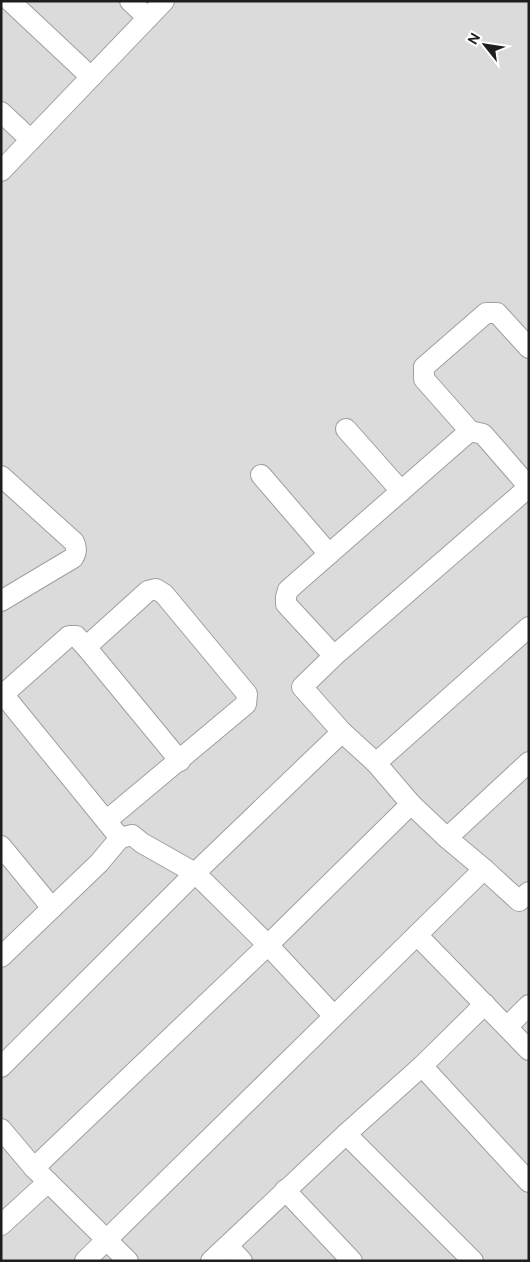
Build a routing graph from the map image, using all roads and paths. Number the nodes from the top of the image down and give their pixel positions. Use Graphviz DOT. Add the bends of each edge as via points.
graph roads {
  1 [pos="10,1"];
  2 [pos="130,1"];
  3 [pos="164,1"];
  4 [pos="148,18"];
  5 [pos="91,77"];
  6 [pos="1,112"];
  7 [pos="31,140"];
  8 [pos="1,171"];
  9 [pos="529,348"];
  10 [pos="346,429"];
  11 [pos="470,431"];
  12 [pos="261,475"];
  13 [pos="1,476"];
  14 [pos="529,487"];
  15 [pos="401,491"];
  16 [pos="329,554"];
  17 [pos="2,600"];
  18 [pos="529,628"];
  19 [pos="86,647"];
  20 [pos="334,656"];
  21 [pos="342,732"];
  22 [pos="180,761"];
  23 [pos="529,762"];
  24 [pos="376,763"];
  25 [pos="411,804"];
  26 [pos="106,821"];
  27 [pos="120,838"];
  28 [pos="447,838"];
  29 [pos="1,846"];
  30 [pos="484,869"];
  31 [pos="194,873"];
  32 [pos="525,901"];
  33 [pos="52,908"];
  34 [pos="416,935"];
  35 [pos="268,945"];
  36 [pos="1,957"];
  37 [pos="485,1004"];
  38 [pos="529,1005"];
  39 [pos="333,1016"];
  40 [pos="507,1027"];
  41 [pos="529,1050"];
  42 [pos="422,1066"];
  43 [pos="1,1067"];
  44 [pos="1,1130"];
  45 [pos="346,1134"];
  46 [pos="34,1168"];
  47 [pos="48,1182"];
  48 [pos="529,1182"];
  49 [pos="285,1190"];
  50 [pos="1,1225"];
  51 [pos="106,1240"];
  52 [pos="228,1246"];
  53 [pos="85,1261"];
  54 [pos="128,1261"];
  55 [pos="211,1261"];
  56 [pos="242,1261"];
  57 [pos="352,1261"];
  58 [pos="473,1261"];
  1 -- 5 [label="street"];
  2 -- 4 [label="street"];
  3 -- 4 [label="street"];
  4 -- 5 [label="street"];
  5 -- 7 [label="street"];
  6 -- 7 [label="street"];
  7 -- 8 [label="street"];
  9 -- 11 [label="street" via="497,313 486,313 424,367 424,379"];
  10 -- 15 [label="street"];
  11 -- 14 [label="street" via="483,434"];
  11 -- 15 [label="street"];
  12 -- 16 [label="street"];
  13 -- 17 [label="street" via="77,548 73,558"];
  14 -- 20 [label="street"];
  15 -- 16 [label="street"];
  16 -- 20 [label="street" via="288,590 286,604"];
  18 -- 24 [label="street"];
  19 -- 22 [label="street"];
  19 -- 22 [label="street" via="148,592 156,589 164,594 247,694 246,704"];
  19 -- 26 [label="street" via="76,636 69,636 7,690 7,699"];
  20 -- 21 [label="street" via="302,687"];
  21 -- 24 [label="street"];
  21 -- 31 [label="street"];
  22 -- 26 [label="street"];
  23 -- 28 [label="street"];
  24 -- 25 [label="street"];
  25 -- 28 [label="street"];
  25 -- 35 [label="street"];
  26 -- 27 [label="street"];
  27 -- 31 [label="street" via="132,835"];
  27 -- 33 [label="street"];
  28 -- 30 [label="street"];
  29 -- 33 [label="street"];
  30 -- 32 [label="street"];
  30 -- 34 [label="street"];
  31 -- 35 [label="street"];
  31 -- 43 [label="street"];
  33 -- 36 [label="street"];
  34 -- 37 [label="street"];
  34 -- 39 [label="street"];
  35 -- 39 [label="street"];
  35 -- 46 [label="street"];
  37 -- 40 [label="street"];
  37 -- 42 [label="street"];
  38 -- 40 [label="street"];
  39 -- 51 [label="street"];
  40 -- 41 [label="street"];
  42 -- 45 [label="street"];
  42 -- 48 [label="street"];
  44 -- 46 [label="street"];
  45 -- 49 [label="street"];
  45 -- 58 [label="street"];
  46 -- 47 [label="street"];
  47 -- 50 [label="street"];
  47 -- 51 [label="street"];
  49 -- 52 [label="street"];
  49 -- 57 [label="street"];
  51 -- 53 [label="street"];
  51 -- 54 [label="street"];
  52 -- 55 [label="street"];
  52 -- 56 [label="street"];
}
